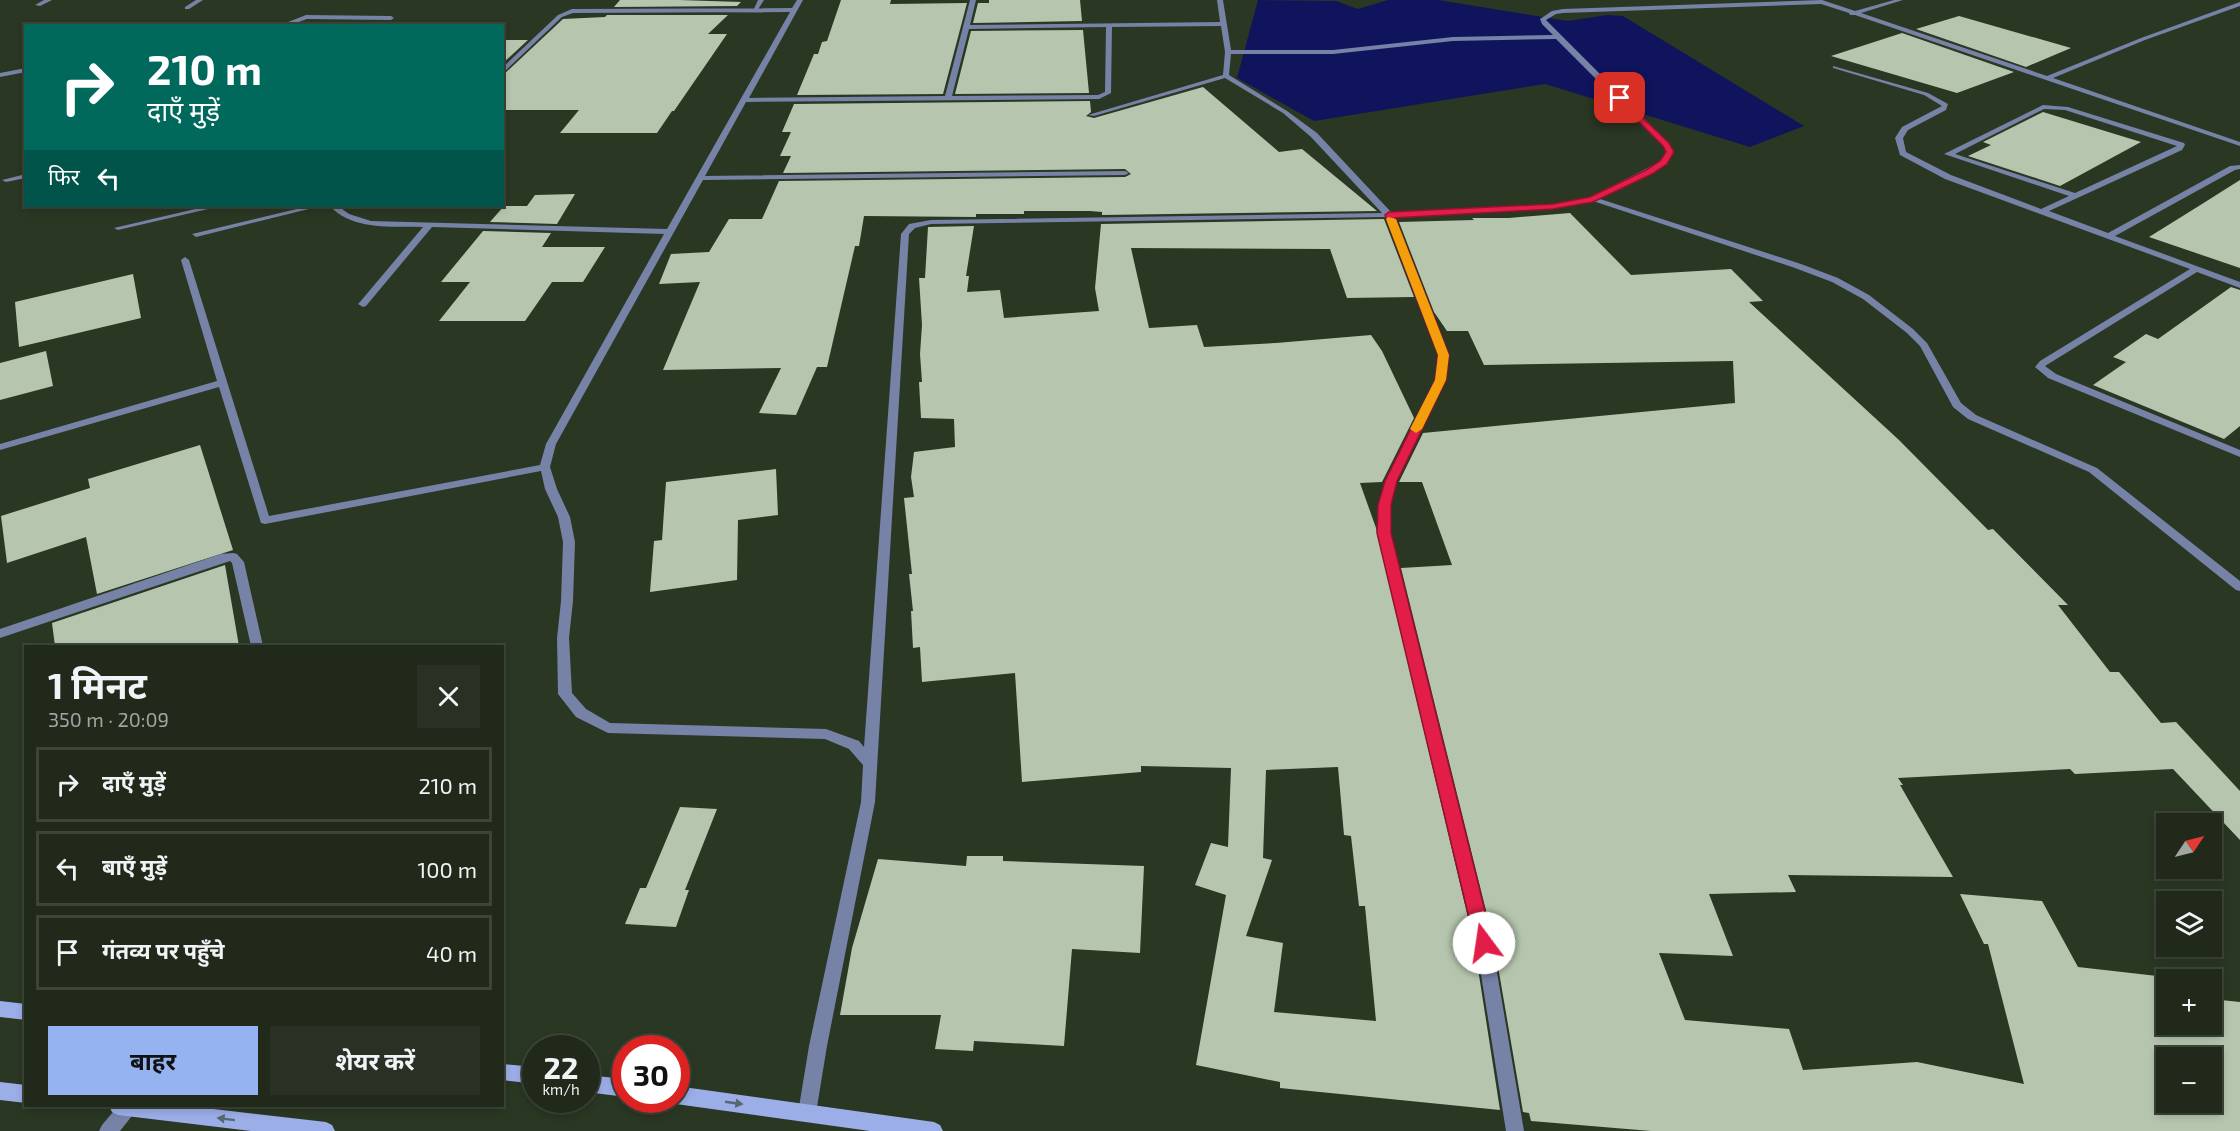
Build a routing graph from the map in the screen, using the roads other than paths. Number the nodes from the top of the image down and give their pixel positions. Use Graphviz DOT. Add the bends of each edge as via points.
graph roads {
  1 [pos="49,0"];
  2 [pos="200,0"];
  3 [pos="761,0"];
  4 [pos="973,0"];
  5 [pos="1220,0"];
  6 [pos="1900,0"];
  7 [pos="1819,1"];
  8 [pos="2240,3"];
  9 [pos="38,5"];
  10 [pos="797,5"];
  11 [pos="187,8"];
  12 [pos="755,10"];
  13 [pos="1852,14"];
  14 [pos="391,18"];
  15 [pos="285,24"];
  16 [pos="1224,24"];
  17 [pos="1109,26"];
  18 [pos="966,27"];
  19 [pos="1558,37"];
  20 [pos="1228,52"];
  21 [pos="1835,67"];
  22 [pos="24,70"];
  23 [pos="504,70"];
  24 [pos="0,75"];
  25 [pos="1226,76"];
  26 [pos="2046,79"];
  27 [pos="1105,95"];
  28 [pos="948,98"];
  29 [pos="744,100"];
  30 [pos="1132,103"];
  31 [pos="1092,115"];
  32 [pos="2240,144"];
  33 [pos="2240,167"];
  34 [pos="1125,172"];
  35 [pos="24,176"];
  36 [pos="701,178"];
  37 [pos="6,180"];
  38 [pos="2076,196"];
  39 [pos="1593,199"];
  40 [pos="212,207"];
  41 [pos="313,207"];
  42 [pos="335,207"];
  43 [pos="2043,211"];
  44 [pos="1389,215"];
  45 [pos="430,224"];
  46 [pos="118,228"];
  47 [pos="671,232"];
  48 [pos="196,234"];
  49 [pos="2111,235"];
  50 [pos="186,260"];
  51 [pos="2198,268"];
  52 [pos="2240,285"];
  53 [pos="363,304"];
  54 [pos="223,382"];
  55 [pos="0,447"];
  56 [pos="2240,454"];
  57 [pos="545,467"];
  58 [pos="2240,587"];
  59 [pos="0,634"];
  60 [pos="257,645"];
  61 [pos="870,764"];
  62 [pos="0,1009"];
  63 [pos="24,1012"];
  64 [pos="504,1072"];
  65 [pos="522,1074"];
  66 [pos="0,1090"];
  67 [pos="24,1094"];
  68 [pos="690,1097"];
  69 [pos="124,1107"];
  70 [pos="133,1107"];
  71 [pos="807,1113"];
  72 [pos="108,1131"];
  73 [pos="326,1131"];
  74 [pos="934,1131"];
  75 [pos="1515,1131"];
  1 -- 9 [label="street"];
  2 -- 11 [label="street"];
  3 -- 12 [label="street"];
  4 -- 18 [label="street"];
  5 -- 16 [label="street"];
  6 -- 13 [label="street"];
  7 -- 13 [label="street"];
  7 -- 19 [label="street" via="1554,12 1543,19"];
  8 -- 26 [label="street"];
  10 -- 12 [label="street"];
  10 -- 29 [label="street"];
  12 -- 23 [label="street" via="566,13"];
  13 -- 26 [label="street"];
  14 -- 15 [label="street" via="312,17"];
  16 -- 17 [label="street"];
  16 -- 20 [label="street"];
  17 -- 18 [label="street"];
  17 -- 27 [label="street"];
  18 -- 28 [label="street"];
  19 -- 20 [label="street" via="1453,39 1333,52"];
  19 -- 39 [label="street" via="1670,152 1664,162 1649,172"];
  20 -- 25 [label="street"];
  21 -- 43 [label="street" via="1940,100 1946,105 1944,110 1905,129 1899,138 1903,153 1948,177"];
  22 -- 24 [label="street"];
  25 -- 30 [label="street"];
  25 -- 44 [label="street" via="1314,135"];
  26 -- 32 [label="street"];
  27 -- 28 [label="street"];
  27 -- 30 [label="street"];
  28 -- 29 [label="street"];
  29 -- 36 [label="street"];
  30 -- 31 [label="street"];
  33 -- 49 [label="street"];
  34 -- 36 [label="street"];
  35 -- 37 [label="street"];
  36 -- 47 [label="street"];
  38 -- 38 [label="street" via="1951,155 1948,153 2052,106 2181,145"];
  38 -- 43 [label="street"];
  39 -- 44 [label="street" via="1553,206"];
  39 -- 58 [label="street" via="1798,266 1866,297 1924,345 1957,405 1972,417 2093,470"];
  40 -- 46 [label="street"];
  41 -- 48 [label="street"];
  42 -- 45 [label="street" via="346,216 371,223"];
  43 -- 49 [label="street"];
  44 -- 61 [label="street" via="931,222 912,226 905,234"];
  44 -- 75 [label="street" via="1444,355 1441,380 1391,481 1384,505 1384,533 1484,943"];
  45 -- 47 [label="street"];
  45 -- 53 [label="street"];
  47 -- 57 [label="street" via="551,444"];
  49 -- 51 [label="street"];
  50 -- 54 [label="street"];
  51 -- 52 [label="street"];
  51 -- 56 [label="street" via="2040,367 2052,376"];
  54 -- 55 [label="street"];
  54 -- 57 [label="street" via="265,520"];
  57 -- 61 [label="street" via="569,542 563,638 565,694 581,713 608,728 826,734 854,746"];
  59 -- 60 [label="street" via="233,557 238,562"];
  61 -- 71 [label="street" via="868,802"];
  62 -- 63 [label="main road"];
  64 -- 65 [label="main road"];
  66 -- 67 [label="main road"];
  68 -- 71 [label="main road, one-way"];
  69 -- 72 [label="street"];
  73 -- 70 [label="main road, one-way"];
  71 -- 74 [label="main road"];
}
